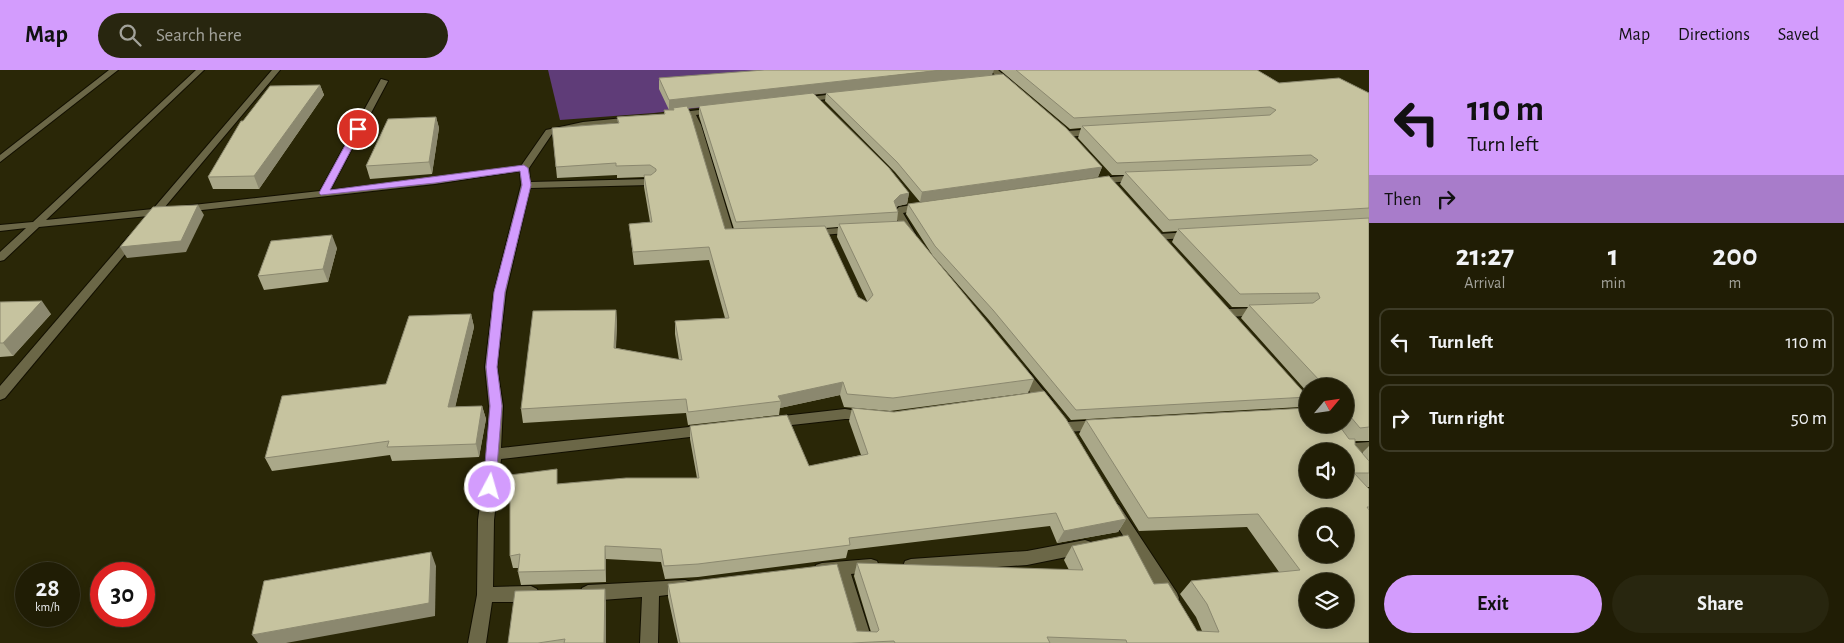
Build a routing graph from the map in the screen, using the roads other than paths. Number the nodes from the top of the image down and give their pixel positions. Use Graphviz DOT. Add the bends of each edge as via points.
graph roads {
  1 [pos="114,70"];
  2 [pos="200,70"];
  3 [pos="276,70"];
  4 [pos="994,70"];
  5 [pos="1002,78"];
  6 [pos="986,80"];
  7 [pos="384,81"];
  8 [pos="1016,91"];
  9 [pos="852,94"];
  10 [pos="785,101"];
  11 [pos="728,108"];
  12 [pos="690,113"];
  13 [pos="661,116"];
  14 [pos="642,118"];
  15 [pos="1106,131"];
  16 [pos="1078,147"];
  17 [pos="0,159"];
  18 [pos="1096,166"];
  19 [pos="524,168"];
  20 [pos="1147,178"];
  21 [pos="1108,180"];
  22 [pos="650,182"];
  23 [pos="1090,182"];
  24 [pos="526,185"];
  25 [pos="324,193"];
  26 [pos="1121,194"];
  27 [pos="939,204"];
  28 [pos="155,212"];
  29 [pos="35,224"];
  30 [pos="0,228"];
  31 [pos="866,230"];
  32 [pos="798,234"];
  33 [pos="1206,234"];
  34 [pos="749,236"];
  35 [pos="916,242"];
  36 [pos="1170,250"];
  37 [pos="0,258"];
  38 [pos="1275,311"];
  39 [pos="1240,327"];
  40 [pos="1013,361"];
  41 [pos="0,395"];
  42 [pos="1041,397"];
  43 [pos="1022,400"];
  44 [pos="881,419"];
  45 [pos="1060,420"];
  46 [pos="758,424"];
  47 [pos="1114,424"];
  48 [pos="718,428"];
  49 [pos="1335,436"];
  50 [pos="1075,443"];
  51 [pos="1341,443"];
  52 [pos="1369,447"];
  53 [pos="1354,448"];
  54 [pos="494,454"];
  55 [pos="1354,457"];
  56 [pos="1358,462"];
  57 [pos="1108,499"];
  58 [pos="1132,538"];
  59 [pos="841,567"];
  60 [pos="803,573"];
  61 [pos="698,586"];
  62 [pos="650,589"];
  63 [pos="574,593"];
  64 [pos="545,594"];
  65 [pos="485,595"];
  66 [pos="1178,608"];
  67 [pos="477,643"];
  68 [pos="649,643"];
  69 [pos="864,643"];
  1 -- 17 [label="street"];
  2 -- 29 [label="street"];
  3 -- 28 [label="street"];
  4 -- 5 [label="street"];
  5 -- 6 [label="street"];
  5 -- 8 [label="street"];
  7 -- 25 [label="street"];
  9 -- 10 [label="street" via="817,102"];
  11 -- 12 [label="street"];
  12 -- 13 [label="street"];
  12 -- 34 [label="street" via="697,124 730,238"];
  14 -- 19 [label="street" via="583,124 549,132"];
  15 -- 16 [label="street" via="1063,131"];
  18 -- 21 [label="street"];
  19 -- 24 [label="street"];
  19 -- 25 [label="street"];
  20 -- 21 [label="street"];
  21 -- 23 [label="street"];
  21 -- 26 [label="street"];
  22 -- 24 [label="street"];
  24 -- 54 [label="street" via="500,292 491,367 496,406"];
  25 -- 28 [label="street"];
  27 -- 35 [label="street" via="914,204 898,213 900,228"];
  28 -- 29 [label="street"];
  28 -- 41 [label="street"];
  29 -- 30 [label="street"];
  29 -- 37 [label="street"];
  31 -- 32 [label="street" via="829,236"];
  33 -- 36 [label="street" via="1155,233"];
  38 -- 39 [label="street" via="1226,309"];
  40 -- 42 [label="street"];
  42 -- 43 [label="street"];
  42 -- 45 [label="street"];
  44 -- 46 [label="street" via="846,414"];
  45 -- 47 [label="street"];
  45 -- 50 [label="street"];
  48 -- 54 [label="street"];
  49 -- 51 [label="street"];
  52 -- 53 [label="street"];
  54 -- 65 [label="street" via="486,520"];
  55 -- 56 [label="street"];
  57 -- 58 [label="street"];
  58 -- 59 [label="street" via="1027,558"];
  58 -- 66 [label="street"];
  59 -- 60 [label="street"];
  59 -- 69 [label="street"];
  61 -- 62 [label="street"];
  62 -- 63 [label="street"];
  62 -- 68 [label="street"];
  64 -- 65 [label="street"];
  65 -- 67 [label="street"];
}
